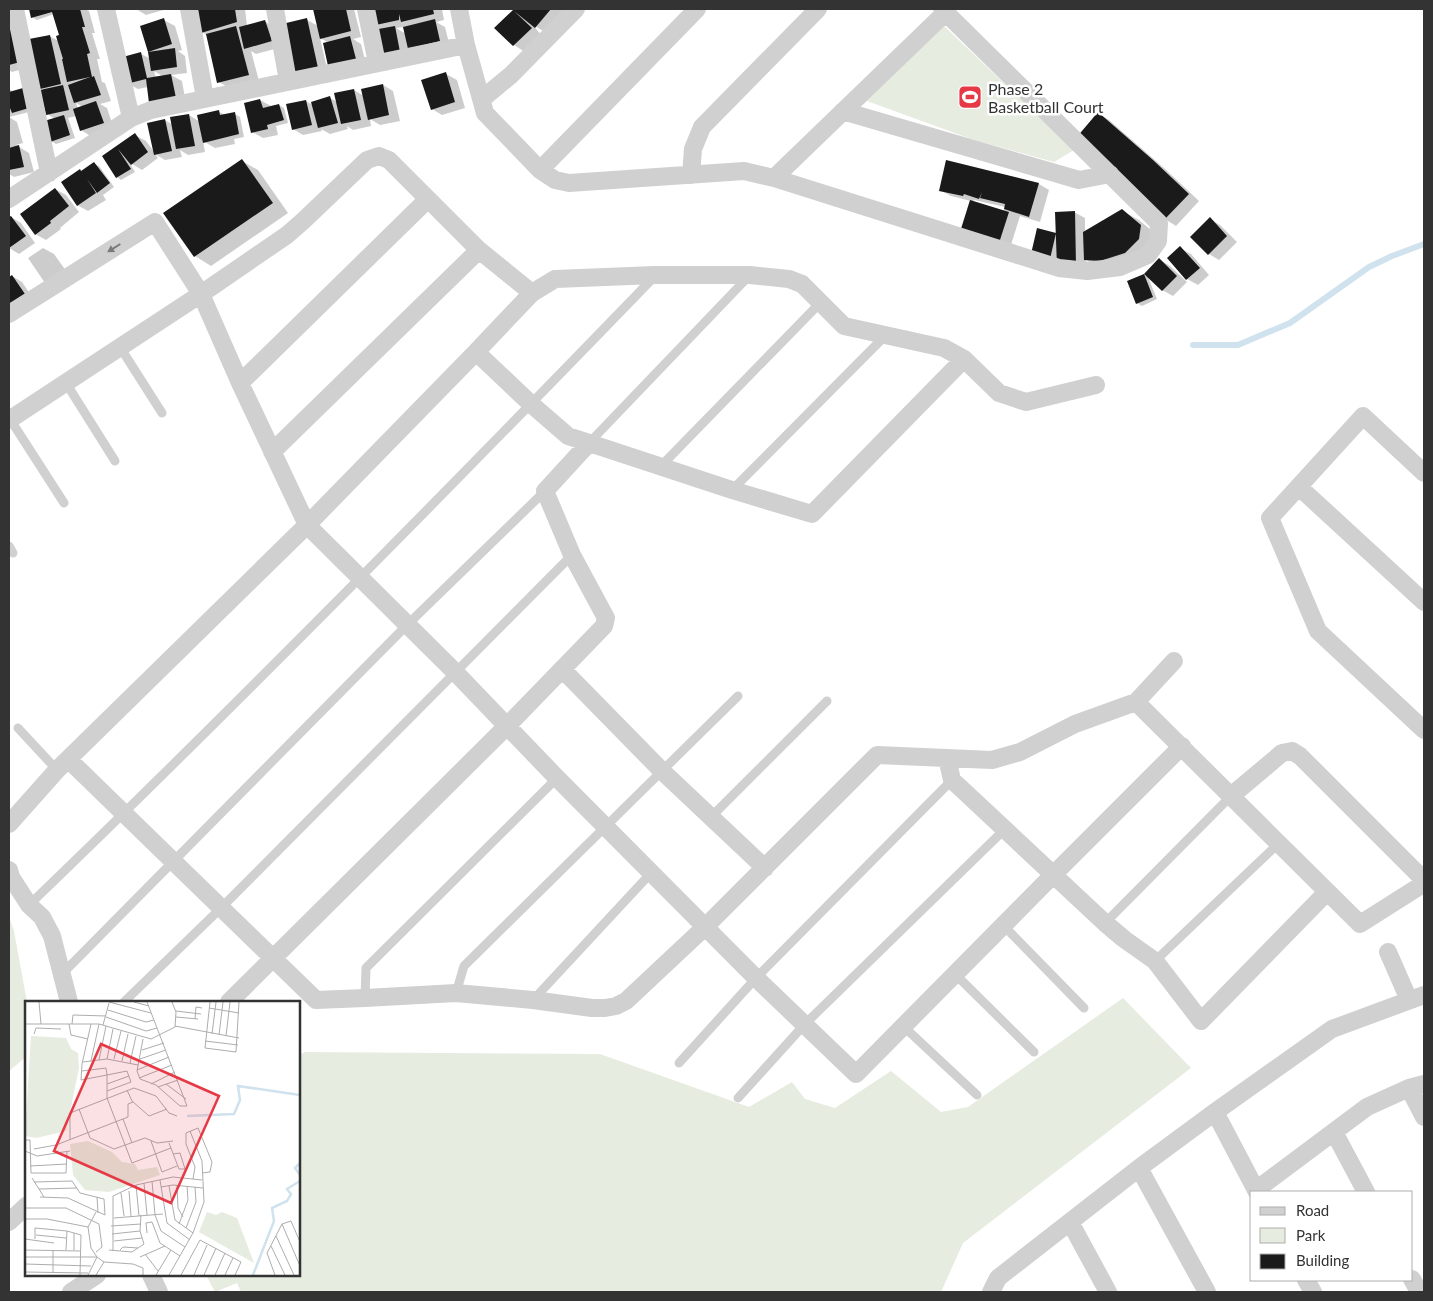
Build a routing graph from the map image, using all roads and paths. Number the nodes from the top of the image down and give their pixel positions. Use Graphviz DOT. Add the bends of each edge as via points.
graph roads {
  1 [pos="15,9"];
  2 [pos="106,9"];
  3 [pos="189,9"];
  4 [pos="275,9"];
  5 [pos="366,9"];
  6 [pos="459,9"];
  7 [pos="576,9"];
  8 [pos="697,9"];
  9 [pos="818,9"];
  10 [pos="944,11"];
  11 [pos="466,45"];
  12 [pos="377,63"];
  13 [pos="288,81"];
  14 [pos="205,98"];
  15 [pos="482,99"];
  16 [pos="843,111"];
  17 [pos="130,118"];
  18 [pos="540,170"];
  19 [pos="49,173"];
  20 [pos="1110,174"];
  21 [pos="691,175"];
  22 [pos="774,178"];
  23 [pos="9,199"];
  24 [pos="428,199"];
  25 [pos="479,250"];
  26 [pos="655,275"];
  27 [pos="750,275"];
  28 [pos="532,293"];
  29 [pos="201,294"];
  30 [pos="820,303"];
  31 [pos="9,314"];
  32 [pos="885,336"];
  33 [pos="120,347"];
  34 [pos="476,352"];
  35 [pos="964,359"];
  36 [pos="66,382"];
  37 [pos="240,383"];
  38 [pos="1096,385"];
  39 [pos="531,404"];
  40 [pos="162,413"];
  41 [pos="10,420"];
  42 [pos="589,443"];
  43 [pos="272,452"];
  44 [pos="115,461"];
  45 [pos="661,466"];
  46 [pos="1424,473"];
  47 [pos="1299,486"];
  48 [pos="732,490"];
  49 [pos="546,491"];
  50 [pos="64,503"];
  51 [pos="307,525"];
  52 [pos="572,555"];
  53 [pos="360,578"];
  54 [pos="1424,602"];
  55 [pos="406,625"];
  56 [pos="1174,661"];
  57 [pos="562,669"];
  58 [pos="455,672"];
  59 [pos="738,696"];
  60 [pos="827,701"];
  61 [pos="1136,702"];
  62 [pos="506,726"];
  63 [pos="18,728"];
  64 [pos="1424,730"];
  65 [pos="1182,746"];
  66 [pos="947,758"];
  67 [pos="63,765"];
  68 [pos="662,771"];
  69 [pos="557,778"];
  70 [pos="952,780"];
  71 [pos="1231,796"];
  72 [pos="124,814"];
  73 [pos="710,818"];
  74 [pos="9,824"];
  75 [pos="605,827"];
  76 [pos="1004,830"];
  77 [pos="1279,843"];
  78 [pos="174,862"];
  79 [pos="765,868"];
  80 [pos="9,870"];
  81 [pos="651,873"];
  82 [pos="1053,875"];
  83 [pos="1327,892"];
  84 [pos="29,905"];
  85 [pos="221,908"];
  86 [pos="1105,923"];
  87 [pos="1003,925"];
  88 [pos="705,927"];
  89 [pos="1388,952"];
  90 [pos="273,958"];
  91 [pos="1155,961"];
  92 [pos="954,974"];
  93 [pos="61,976"];
  94 [pos="756,978"];
  95 [pos="456,993"];
  96 [pos="1417,997"];
  97 [pos="365,998"];
  98 [pos="532,1000"];
  99 [pos="68,1001"];
  100 [pos="125,1001"];
  101 [pos="230,1001"];
  102 [pos="1084,1008"];
  103 [pos="804,1025"];
  104 [pos="903,1026"];
  105 [pos="1034,1052"];
  106 [pos="679,1063"];
  107 [pos="1417,1086"];
  108 [pos="977,1096"];
  109 [pos="738,1098"];
  110 [pos="1214,1112"];
  111 [pos="1424,1117"];
  112 [pos="1334,1132"];
  113 [pos="1139,1168"];
  114 [pos="1257,1191"];
  115 [pos="1365,1191"];
  116 [pos="25,1207"];
  117 [pos="9,1222"];
  118 [pos="1070,1222"];
  119 [pos="95,1276"];
  120 [pos="151,1276"];
  121 [pos="1307,1281"];
  122 [pos="1413,1281"];
  123 [pos="998,1288"];
  124 [pos="70,1292"];
  125 [pos="159,1292"];
  126 [pos="1108,1292"];
  127 [pos="1207,1292"];
  128 [pos="1313,1292"];
  129 [pos="1419,1292"];
  1 -- 19 [label="street"];
  2 -- 17 [label="street"];
  3 -- 14 [label="street"];
  4 -- 13 [label="street"];
  5 -- 12 [label="street"];
  6 -- 11 [label="street"];
  7 -- 15 [label="street" via="511,75"];
  8 -- 18 [label="street"];
  9 -- 21 [label="street" via="702,128 693,148"];
  10 -- 16 [label="street"];
  10 -- 20 [label="street"];
  11 -- 12 [label="street"];
  11 -- 15 [label="street"];
  12 -- 13 [label="street"];
  13 -- 14 [label="street"];
  14 -- 17 [label="street"];
  15 -- 18 [label="street" via="486,113"];
  16 -- 20 [label="street" via="1079,180"];
  16 -- 22 [label="street"];
  17 -- 19 [label="street"];
  18 -- 21 [label="street" via="555,180 569,183"];
  19 -- 23 [label="street"];
  20 -- 22 [label="street" via="1159,223 1158,241 1148,255 1120,267 1087,271 1059,268"];
  21 -- 22 [label="street" via="744,171"];
  24 -- 25 [label="street"];
  24 -- 29 [label="street" via="388,160 379,156 367,160 287,235"];
  24 -- 37 [label="street"];
  25 -- 28 [label="street"];
  25 -- 43 [label="street"];
  26 -- 27 [label="street"];
  26 -- 28 [label="street" via="555,279"];
  26 -- 39 [label="lane"];
  27 -- 30 [label="street" via="789,279 802,284"];
  27 -- 42 [label="lane"];
  28 -- 34 [label="street"];
  29 -- 31 [label="street, one-way" via="155,222"];
  29 -- 33 [label="street"];
  29 -- 37 [label="street"];
  30 -- 32 [label="street" via="844,326"];
  30 -- 45 [label="lane"];
  32 -- 35 [label="street" via="944,348"];
  32 -- 48 [label="lane"];
  33 -- 36 [label="street"];
  33 -- 40 [label="lane"];
  34 -- 39 [label="street"];
  34 -- 51 [label="street"];
  35 -- 38 [label="street" via="999,393 1026,402"];
  35 -- 48 [label="street" via="812,514"];
  36 -- 41 [label="street"];
  36 -- 44 [label="lane"];
  37 -- 43 [label="street"];
  39 -- 42 [label="street" via="568,436"];
  39 -- 53 [label="lane"];
  41 -- 50 [label="lane"];
  42 -- 45 [label="street"];
  42 -- 49 [label="street"];
  43 -- 51 [label="street"];
  45 -- 48 [label="street"];
  46 -- 47 [label="street" via="1363,416"];
  47 -- 54 [label="street"];
  47 -- 64 [label="street" via="1270,518 1318,631"];
  49 -- 52 [label="street"];
  49 -- 55 [label="lane"];
  51 -- 53 [label="street"];
  51 -- 67 [label="street"];
  52 -- 57 [label="street" via="606,618 604,626"];
  52 -- 58 [label="lane"];
  53 -- 55 [label="street"];
  53 -- 72 [label="lane"];
  55 -- 58 [label="street"];
  55 -- 78 [label="lane"];
  56 -- 61 [label="street"];
  57 -- 62 [label="street"];
  57 -- 68 [label="street"];
  58 -- 62 [label="street"];
  58 -- 85 [label="lane"];
  59 -- 68 [label="lane"];
  60 -- 73 [label="lane"];
  61 -- 65 [label="street"];
  61 -- 66 [label="street" via="1075,724 1020,752 992,760"];
  62 -- 69 [label="street"];
  62 -- 90 [label="street"];
  63 -- 67 [label="lane"];
  65 -- 71 [label="street"];
  65 -- 82 [label="street"];
  66 -- 70 [label="street"];
  66 -- 79 [label="street" via="877,755"];
  67 -- 72 [label="street"];
  67 -- 74 [label="street"];
  68 -- 73 [label="street"];
  68 -- 75 [label="lane"];
  69 -- 75 [label="street"];
  69 -- 97 [label="lane" via="366,968"];
  70 -- 76 [label="street"];
  70 -- 94 [label="lane"];
  71 -- 77 [label="street"];
  71 -- 83 [label="street" via="1282,753 1292,750 1421,877 1422,882 1360,924"];
  71 -- 86 [label="lane"];
  72 -- 78 [label="street"];
  72 -- 84 [label="lane"];
  73 -- 79 [label="street"];
  75 -- 81 [label="street"];
  75 -- 95 [label="lane" via="464,966"];
  76 -- 82 [label="street"];
  76 -- 103 [label="lane"];
  77 -- 83 [label="street"];
  77 -- 91 [label="lane"];
  78 -- 85 [label="street"];
  78 -- 93 [label="lane"];
  79 -- 88 [label="street"];
  80 -- 84 [label="street"];
  81 -- 88 [label="street"];
  81 -- 98 [label="lane"];
  82 -- 86 [label="street"];
  82 -- 87 [label="street"];
  83 -- 91 [label="street" via="1202,1021"];
  84 -- 93 [label="street" via="42,918 52,936"];
  85 -- 90 [label="street"];
  85 -- 100 [label="lane"];
  86 -- 91 [label="street"];
  87 -- 92 [label="street"];
  87 -- 102 [label="lane"];
  88 -- 94 [label="street"];
  88 -- 98 [label="street" via="626,1001 616,1006 592,1008"];
  89 -- 96 [label="street"];
  90 -- 97 [label="street" via="316,1000"];
  90 -- 101 [label="street"];
  92 -- 104 [label="street"];
  92 -- 105 [label="lane"];
  93 -- 99 [label="street"];
  94 -- 103 [label="street"];
  94 -- 106 [label="lane"];
  95 -- 97 [label="street"];
  95 -- 98 [label="street"];
  96 -- 110 [label="street" via="1332,1028"];
  103 -- 104 [label="street" via="856,1074"];
  103 -- 109 [label="lane"];
  104 -- 108 [label="lane"];
  107 -- 111 [label="street"];
  107 -- 112 [label="street" via="1367,1107"];
  110 -- 113 [label="street"];
  110 -- 114 [label="street"];
  112 -- 114 [label="street"];
  112 -- 115 [label="street"];
  113 -- 118 [label="street"];
  113 -- 127 [label="street"];
  116 -- 117 [label="street"];
  118 -- 123 [label="street"];
  118 -- 126 [label="street"];
  119 -- 124 [label="street"];
  120 -- 125 [label="street"];
  121 -- 128 [label="street"];
  122 -- 129 [label="street"];
}
